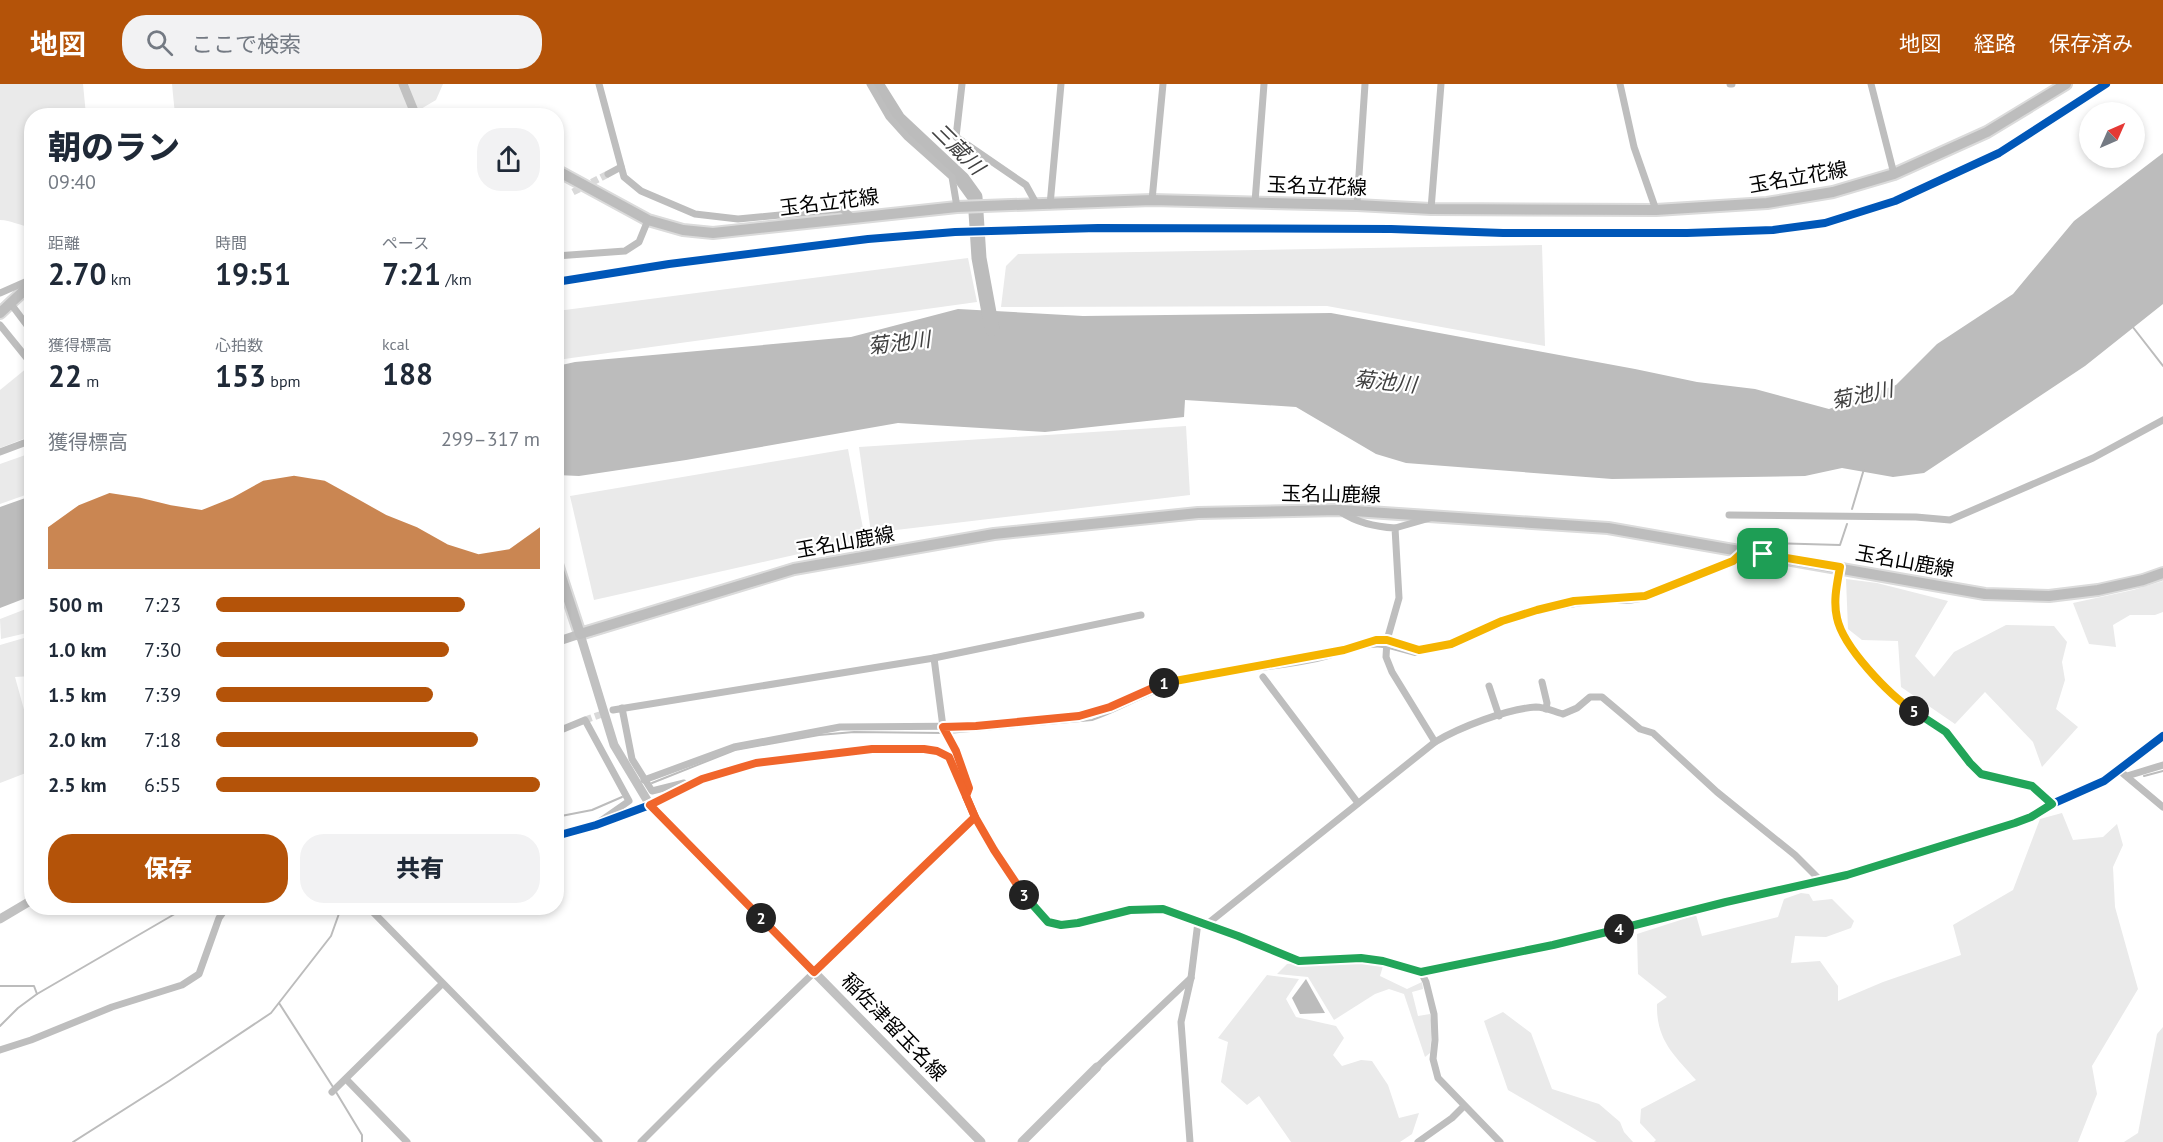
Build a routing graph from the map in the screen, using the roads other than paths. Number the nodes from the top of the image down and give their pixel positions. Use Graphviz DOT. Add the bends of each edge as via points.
graph roads {
  1 [pos="404,84"];
  2 [pos="599,84"];
  3 [pos="870,84"];
  4 [pos="962,84"];
  5 [pos="1061,84"];
  6 [pos="1163,84"];
  7 [pos="1264,84"];
  8 [pos="1365,84"];
  9 [pos="1441,84"];
  10 [pos="1620,84"];
  11 [pos="1871,84"];
  12 [pos="2065,84"];
  13 [pos="2106,84"];
  14 [pos="413,108"];
  15 [pos="621,167"];
  16 [pos="564,174"];
  17 [pos="608,174"];
  18 [pos="1894,174"];
  19 [pos="1152,200"];
  20 [pos="1254,202"];
  21 [pos="1037,205"];
  22 [pos="1050,205"];
  23 [pos="1357,205"];
  24 [pos="957,207"];
  25 [pos="1431,209"];
  26 [pos="1656,210"];
  27 [pos="852,217"];
  28 [pos="648,220"];
  29 [pos="564,255"];
  30 [pos="564,281"];
  31 [pos="24,284"];
  32 [pos="24,289"];
  33 [pos="0,293"];
  34 [pos="11,303"];
  35 [pos="0,313"];
  36 [pos="24,321"];
  37 [pos="0,325"];
  38 [pos="24,355"];
  39 [pos="2163,420"];
  40 [pos="24,443"];
  41 [pos="0,452"];
  42 [pos="1339,510"];
  43 [pos="1729,515"];
  44 [pos="1435,516"];
  45 [pos="1395,528"];
  46 [pos="1747,552"];
  47 [pos="1840,567"];
  48 [pos="2163,573"];
  49 [pos="564,586"];
  50 [pos="1141,615"];
  51 [pos="580,634"];
  52 [pos="564,639"];
  53 [pos="1387,640"];
  54 [pos="934,658"];
  55 [pos="1263,677"];
  56 [pos="1542,682"];
  57 [pos="1489,686"];
  58 [pos="622,708"];
  59 [pos="1546,709"];
  60 [pos="613,710"];
  61 [pos="1499,716"];
  62 [pos="943,727"];
  63 [pos="564,729"];
  64 [pos="2163,735"];
  65 [pos="1435,742"];
  66 [pos="2163,765"];
  67 [pos="2120,771"];
  68 [pos="2127,776"];
  69 [pos="702,779"];
  70 [pos="644,780"];
  71 [pos="966,796"];
  72 [pos="1358,804"];
  73 [pos="2052,804"];
  74 [pos="650,805"];
  75 [pos="2163,807"];
  76 [pos="975,817"];
  77 [pos="596,825"];
  78 [pos="564,834"];
  79 [pos="1820,880"];
  80 [pos="24,905"];
  81 [pos="221,915"];
  82 [pos="376,915"];
  83 [pos="0,919"];
  84 [pos="1198,922"];
  85 [pos="1206,925"];
  86 [pos="814,972"];
  87 [pos="1421,972"];
  88 [pos="1191,978"];
  89 [pos="442,984"];
  90 [pos="0,1050"];
  91 [pos="1097,1067"];
  92 [pos="346,1079"];
  93 [pos="332,1092"];
  94 [pos="1464,1106"];
  95 [pos="407,1142"];
  96 [pos="599,1142"];
  97 [pos="641,1142"];
  98 [pos="981,1142"];
  99 [pos="1022,1142"];
  100 [pos="1190,1142"];
  101 [pos="1418,1142"];
  102 [pos="1500,1142"];
  1 -- 14 [label="main road"];
  2 -- 15 [label="street"];
  3 -- 24 [label="street" via="907,137 952,177"];
  4 -- 21 [label="street" via="956,137 1026,185"];
  5 -- 22 [label="street"];
  6 -- 19 [label="street"];
  7 -- 20 [label="street"];
  8 -- 23 [label="street"];
  9 -- 25 [label="street"];
  10 -- 26 [label="street" via="1634,147"];
  11 -- 18 [label="street"];
  12 -- 18 [label="main road, 玉名立花線" via="1987,132"];
  13 -- 30 [label="street" via="1999,153 1894,201 1825,223 1773,230 968,231 821,245"];
  15 -- 17 [label="street"];
  15 -- 27 [label="street" via="624,177 641,191 695,214 738,219 842,209"];
  16 -- 28 [label="main road, 玉名立花線"];
  18 -- 26 [label="main road, 玉名立花線" via="1833,192 1767,204"];
  19 -- 20 [label="main road, 玉名立花線"];
  19 -- 22 [label="main road, 玉名立花線"];
  20 -- 23 [label="main road, 玉名立花線"];
  21 -- 22 [label="main road, 玉名立花線"];
  21 -- 24 [label="main road, 玉名立花線"];
  23 -- 25 [label="main road, 玉名立花線"];
  24 -- 27 [label="main road, 玉名立花線"];
  25 -- 26 [label="main road, 玉名立花線"];
  27 -- 28 [label="main road, 玉名立花線" via="712,233"];
  28 -- 29 [label="street" via="639,242 625,251"];
  31 -- 33 [label="street"];
  32 -- 34 [label="main road"];
  34 -- 35 [label="main road"];
  34 -- 36 [label="street"];
  37 -- 38 [label="street"];
  39 -- 43 [label="street" via="2092,458 1950,520"];
  40 -- 41 [label="street"];
  42 -- 44 [label="main road, 玉名山鹿線"];
  42 -- 45 [label="street" via="1384,528"];
  42 -- 51 [label="main road, 玉名山鹿線" via="1198,513 994,534 794,569"];
  44 -- 45 [label="street"];
  44 -- 46 [label="main road, 玉名山鹿線" via="1608,528"];
  45 -- 53 [label="street" via="1399,598"];
  46 -- 47 [label="main road, 玉名山鹿線"];
  46 -- 53 [label="street" via="1645,596 1555,605 1502,621 1451,644 1419,650"];
  47 -- 48 [label="main road, 玉名山鹿線" via="1984,594 2049,596 2098,590"];
  47 -- 73 [label="street" via="1835,599 1839,628 1886,688 1946,732 1981,774 2032,786"];
  49 -- 51 [label="main road"];
  50 -- 54 [label="street"];
  51 -- 52 [label="main road"];
  51 -- 74 [label="main road, 稲佐津留玉名線" via="614,746"];
  53 -- 62 [label="street" via="1160,684 1110,707 1079,716"];
  53 -- 65 [label="street" via="1386,657 1392,672"];
  54 -- 58 [label="street"];
  54 -- 62 [label="street"];
  55 -- 72 [label="street"];
  56 -- 59 [label="street"];
  57 -- 61 [label="street"];
  58 -- 60 [label="street"];
  58 -- 70 [label="street" via="632,759"];
  59 -- 61 [label="street" via="1538,707"];
  59 -- 79 [label="street" via="1563,714 1590,697 1602,697 1640,729 1653,733"];
  61 -- 65 [label="street"];
  62 -- 70 [label="street" via="840,727 734,747"];
  62 -- 71 [label="street" via="969,788"];
  63 -- 77 [label="street" via="585,720 629,801"];
  64 -- 67 [label="street"];
  65 -- 72 [label="street"];
  66 -- 68 [label="street"];
  67 -- 68 [label="street"];
  67 -- 73 [label="street"];
  68 -- 75 [label="street"];
  69 -- 70 [label="street" via="652,791"];
  69 -- 71 [label="street" via="756,763 790,758 872,749 924,749 949,757"];
  69 -- 74 [label="street"];
  71 -- 76 [label="street"];
  72 -- 85 [label="street"];
  73 -- 79 [label="street" via="2015,823"];
  74 -- 77 [label="street"];
  74 -- 86 [label="main road, 稲佐津留玉名線"];
  76 -- 84 [label="street" via="1011,877 1048,922 1078,923 1144,909 1163,909"];
  76 -- 86 [label="street"];
  77 -- 78 [label="street"];
  79 -- 87 [label="street" via="1553,945"];
  80 -- 83 [label="main road"];
  81 -- 90 [label="street" via="199,974 182,985 112,1006"];
  82 -- 89 [label="street"];
  84 -- 85 [label="street"];
  84 -- 88 [label="street"];
  85 -- 87 [label="street" via="1299,961 1361,958"];
  86 -- 97 [label="street"];
  86 -- 98 [label="main road, 稲佐津留玉名線"];
  87 -- 94 [label="street" via="1434,1014 1433,1059 1438,1078"];
  88 -- 91 [label="street"];
  88 -- 100 [label="street" via="1180,1023"];
  89 -- 92 [label="street"];
  89 -- 96 [label="street"];
  91 -- 99 [label="main road"];
  92 -- 93 [label="street"];
  92 -- 95 [label="street"];
  94 -- 101 [label="street"];
  94 -- 102 [label="street"];
}
